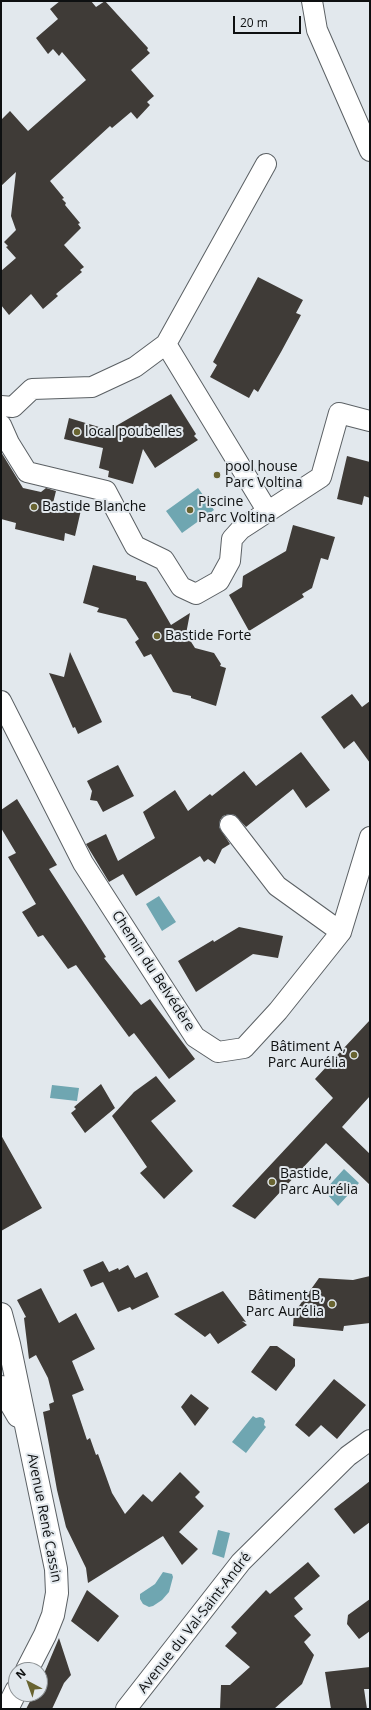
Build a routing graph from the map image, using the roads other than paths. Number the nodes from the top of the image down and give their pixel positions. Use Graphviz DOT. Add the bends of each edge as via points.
graph roads {
  1 [pos="312,1"];
  2 [pos="370,151"];
  3 [pos="266,164"];
  4 [pos="166,344"];
  5 [pos="1,406"];
  6 [pos="370,421"];
  7 [pos="1,425"];
  8 [pos="268,512"];
  9 [pos="1,701"];
  10 [pos="230,825"];
  11 [pos="370,837"];
  12 [pos="341,932"];
  13 [pos="1,1314"];
  14 [pos="1,1387"];
  15 [pos="27,1432"];
  16 [pos="370,1440"];
  17 [pos="31,1662"];
  18 [pos="126,1709"];
  1 -- 2 [label="street" via="316,30"];
  3 -- 4 [label="street"];
  4 -- 5 [label="street" via="135,367 92,387 32,389 13,407"];
  4 -- 8 [label="street"];
  6 -- 8 [label="street" via="339,413 321,477"];
  7 -- 8 [label="street" via="27,472 106,491 135,546 164,560 181,587 196,594 220,581 230,561 232,539 241,529"];
  9 -- 12 [label="street, Chemin du Belvédère" via="83,863 195,1037 218,1052 244,1048 278,1011"];
  10 -- 12 [label="street" via="277,886"];
  11 -- 12 [label="street, Chemin du Belvédère"];
  13 -- 15 [label="street, Avenue René Cassin"];
  14 -- 15 [label="street, Avenue René Cassin"];
  15 -- 17 [label="street, Avenue René Cassin" via="56,1569 57,1593 53,1615"];
  16 -- 18 [label="street, Avenue du Val-Saint-André" via="348,1456 241,1562"];
}
